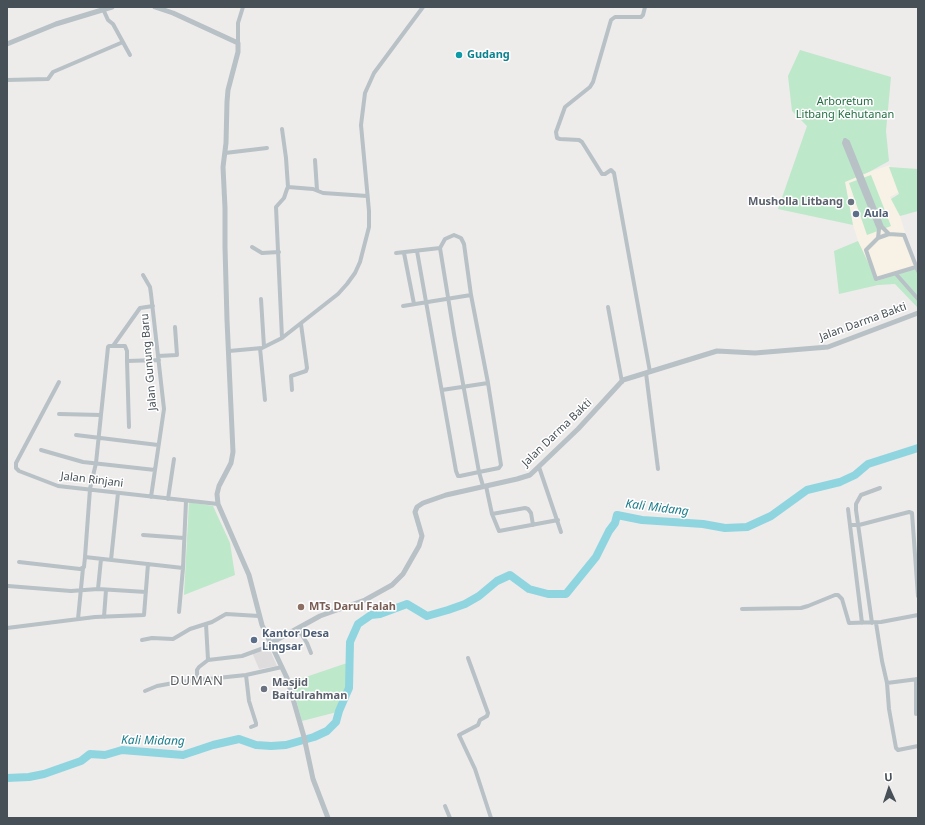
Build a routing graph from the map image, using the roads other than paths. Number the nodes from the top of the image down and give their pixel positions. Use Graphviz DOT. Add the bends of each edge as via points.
graph roads {
  1 [pos="112,7"];
  2 [pos="155,7"];
  3 [pos="243,7"];
  4 [pos="423,7"];
  5 [pos="645,7"];
  6 [pos="103,9"];
  7 [pos="123,42"];
  8 [pos="237,42"];
  9 [pos="7,44"];
  10 [pos="130,54"];
  11 [pos="7,80"];
  12 [pos="282,129"];
  13 [pos="267,148"];
  14 [pos="225,153"];
  15 [pos="314,160"];
  16 [pos="860,177"];
  17 [pos="288,187"];
  18 [pos="317,190"];
  19 [pos="367,196"];
  20 [pos="881,228"];
  21 [pos="889,234"];
  22 [pos="878,238"];
  23 [pos="252,247"];
  24 [pos="440,248"];
  25 [pos="417,251"];
  26 [pos="279,252"];
  27 [pos="396,253"];
  28 [pos="404,253"];
  29 [pos="917,269"];
  30 [pos="896,274"];
  31 [pos="143,275"];
  32 [pos="471,295"];
  33 [pos="261,299"];
  34 [pos="448,299"];
  35 [pos="918,300"];
  36 [pos="427,302"];
  37 [pos="414,304"];
  38 [pos="153,306"];
  39 [pos="403,306"];
  40 [pos="608,307"];
  41 [pos="918,313"];
  42 [pos="301,324"];
  43 [pos="175,327"];
  44 [pos="282,338"];
  45 [pos="113,346"];
  46 [pos="262,348"];
  47 [pos="228,351"];
  48 [pos="158,358"];
  49 [pos="127,360"];
  50 [pos="648,373"];
  51 [pos="59,382"];
  52 [pos="622,382"];
  53 [pos="488,383"];
  54 [pos="464,386"];
  55 [pos="292,390"];
  56 [pos="442,390"];
  57 [pos="265,400"];
  58 [pos="59,414"];
  59 [pos="101,415"];
  60 [pos="129,427"];
  61 [pos="76,435"];
  62 [pos="99,437"];
  63 [pos="158,445"];
  64 [pos="40,450"];
  65 [pos="174,459"];
  66 [pos="96,463"];
  67 [pos="539,467"];
  68 [pos="658,469"];
  69 [pos="155,470"];
  70 [pos="479,472"];
  71 [pos="485,486"];
  72 [pos="880,488"];
  73 [pos="90,489"];
  74 [pos="118,493"];
  75 [pos="151,497"];
  76 [pos="168,499"];
  77 [pos="186,501"];
  78 [pos="218,504"];
  79 [pos="848,509"];
  80 [pos="492,514"];
  81 [pos="558,520"];
  82 [pos="533,525"];
  83 [pos="850,525"];
  84 [pos="858,525"];
  85 [pos="562,532"];
  86 [pos="143,535"];
  87 [pos="184,538"];
  88 [pos="916,543"];
  89 [pos="85,557"];
  90 [pos="101,559"];
  91 [pos="111,560"];
  92 [pos="19,562"];
  93 [pos="148,564"];
  94 [pos="83,568"];
  95 [pos="183,568"];
  96 [pos="8,586"];
  97 [pos="98,589"];
  98 [pos="106,590"];
  99 [pos="80,591"];
  100 [pos="146,592"];
  101 [pos="918,596"];
  102 [pos="742,609"];
  103 [pos="179,612"];
  104 [pos="918,615"];
  105 [pos="259,616"];
  106 [pos="104,617"];
  107 [pos="78,619"];
  108 [pos="862,623"];
  109 [pos="874,623"];
  110 [pos="206,624"];
  111 [pos="7,628"];
  112 [pos="298,629"];
  113 [pos="142,640"];
  114 [pos="271,644"];
  115 [pos="311,653"];
  116 [pos="468,658"];
  117 [pos="208,660"];
  118 [pos="282,667"];
  119 [pos="246,675"];
  120 [pos="917,679"];
  121 [pos="197,680"];
  122 [pos="886,682"];
  123 [pos="145,691"];
  124 [pos="916,714"];
  125 [pos="251,728"];
  126 [pos="918,746"];
  127 [pos="444,806"];
  128 [pos="328,818"];
  129 [pos="450,818"];
  130 [pos="491,818"];
  1 -- 6 [label="street"];
  2 -- 8 [label="street"];
  3 -- 8 [label="street" via="238,23"];
  4 -- 19 [label="street" via="374,73 365,93 361,125"];
  5 -- 50 [label="street" via="641,17 615,17 611,20 593,82 565,107 556,132 557,138 582,142 602,174 611,170 614,173"];
  6 -- 7 [label="street"];
  6 -- 9 [label="street" via="56,24"];
  7 -- 10 [label="street"];
  7 -- 11 [label="street" via="53,72 48,79"];
  8 -- 14 [label="street" via="237,57 228,90"];
  12 -- 17 [label="street"];
  13 -- 14 [label="street"];
  14 -- 47 [label="street" via="223,184"];
  15 -- 18 [label="street"];
  16 -- 16 [label="street" via="848,142 846,140 844,143"];
  16 -- 20 [label="street"];
  17 -- 18 [label="street"];
  17 -- 26 [label="street" via="284,198 276,207"];
  18 -- 19 [label="street"];
  19 -- 42 [label="street" via="369,227 358,267 343,289"];
  20 -- 21 [label="street"];
  20 -- 22 [label="street"];
  21 -- 22 [label="street"];
  21 -- 29 [label="street" via="904,235"];
  22 -- 30 [label="street" via="866,250 875,278 878,280"];
  23 -- 26 [label="street" via="262,253"];
  24 -- 25 [label="street"];
  24 -- 32 [label="street" via="442,242 450,236 457,235 462,240"];
  24 -- 34 [label="street"];
  25 -- 28 [label="street"];
  25 -- 36 [label="street"];
  26 -- 44 [label="street"];
  27 -- 28 [label="street"];
  28 -- 37 [label="street"];
  29 -- 30 [label="street"];
  30 -- 35 [label="street"];
  31 -- 38 [label="street, Jalan Gunung Baru" via="151,290"];
  32 -- 34 [label="street"];
  32 -- 53 [label="street"];
  33 -- 46 [label="street"];
  34 -- 36 [label="street"];
  34 -- 54 [label="street"];
  36 -- 37 [label="street"];
  36 -- 56 [label="street"];
  37 -- 39 [label="street"];
  38 -- 45 [label="street" via="140,308"];
  38 -- 48 [label="street, Jalan Gunung Baru"];
  40 -- 52 [label="street"];
  41 -- 50 [label="street, Jalan Darma Bakti" via="828,347 755,352 716,351"];
  42 -- 44 [label="street"];
  42 -- 55 [label="street" via="307,368 306,371 291,376"];
  43 -- 48 [label="street" via="177,355"];
  44 -- 46 [label="street"];
  45 -- 49 [label="street" via="125,346"];
  45 -- 59 [label="street" via="107,348"];
  46 -- 47 [label="street"];
  46 -- 57 [label="street"];
  47 -- 78 [label="street" via="233,452 231,463 219,486"];
  48 -- 49 [label="street"];
  48 -- 63 [label="street, Jalan Gunung Baru" via="164,409"];
  49 -- 60 [label="street"];
  50 -- 52 [label="street, Jalan Darma Bakti"];
  50 -- 68 [label="street"];
  51 -- 73 [label="street, Jalan Rinjani" via="16,463 16,468 53,485"];
  52 -- 67 [label="street, Jalan Darma Bakti"];
  53 -- 54 [label="street"];
  53 -- 70 [label="street" via="501,465 499,468"];
  54 -- 56 [label="street"];
  54 -- 70 [label="street"];
  56 -- 70 [label="street" via="456,474 460,476"];
  58 -- 59 [label="street"];
  59 -- 62 [label="street"];
  61 -- 62 [label="street"];
  62 -- 63 [label="street"];
  62 -- 66 [label="street"];
  63 -- 69 [label="street, Jalan Gunung Baru"];
  64 -- 66 [label="street"];
  65 -- 76 [label="street"];
  66 -- 69 [label="street"];
  66 -- 73 [label="street"];
  67 -- 71 [label="street, Jalan Darma Bakti" via="522,478"];
  67 -- 81 [label="street"];
  69 -- 75 [label="street, Jalan Gunung Baru"];
  70 -- 71 [label="street"];
  71 -- 80 [label="street"];
  71 -- 112 [label="street, Jalan Darma Bakti" via="439,497 417,507 415,512 422,536 417,550 397,581 365,600 320,616"];
  72 -- 84 [label="street" via="859,498 856,510"];
  73 -- 74 [label="street, Jalan Rinjani"];
  73 -- 89 [label="street"];
  74 -- 75 [label="street, Jalan Rinjani"];
  74 -- 91 [label="street"];
  75 -- 76 [label="street, Jalan Rinjani"];
  76 -- 77 [label="street, Jalan Rinjani"];
  77 -- 78 [label="street, Jalan Rinjani"];
  77 -- 87 [label="street"];
  78 -- 105 [label="street" via="252,584"];
  79 -- 83 [label="street"];
  80 -- 82 [label="street" via="498,531"];
  80 -- 82 [label="street" via="525,508 531,513"];
  81 -- 82 [label="street"];
  81 -- 85 [label="street"];
  83 -- 84 [label="street"];
  83 -- 108 [label="street"];
  84 -- 88 [label="street" via="911,512"];
  84 -- 109 [label="street" via="860,551"];
  86 -- 87 [label="street"];
  87 -- 95 [label="street"];
  88 -- 101 [label="street"];
  89 -- 90 [label="street"];
  89 -- 94 [label="street"];
  90 -- 91 [label="street"];
  90 -- 97 [label="street"];
  91 -- 93 [label="street"];
  92 -- 94 [label="street"];
  93 -- 95 [label="street"];
  93 -- 100 [label="street"];
  94 -- 99 [label="street"];
  95 -- 103 [label="street"];
  96 -- 99 [label="street"];
  97 -- 98 [label="street"];
  97 -- 99 [label="street"];
  98 -- 100 [label="street"];
  98 -- 106 [label="street"];
  99 -- 107 [label="street"];
  100 -- 106 [label="street" via="144,615"];
  102 -- 108 [label="street" via="801,608 838,595 842,599 848,623"];
  104 -- 109 [label="street"];
  105 -- 110 [label="street" via="228,614"];
  105 -- 114 [label="street"];
  106 -- 107 [label="street"];
  107 -- 111 [label="street"];
  108 -- 109 [label="street"];
  109 -- 122 [label="street"];
  110 -- 113 [label="street" via="190,629 173,639"];
  110 -- 117 [label="street"];
  112 -- 114 [label="street, Jalan Darma Bakti"];
  112 -- 115 [label="street"];
  114 -- 117 [label="street, Jalan Darma Bakti" via="242,656"];
  114 -- 118 [label="street"];
  116 -- 130 [label="street" via="488,714 478,725 459,735 475,768"];
  117 -- 121 [label="street" via="199,667"];
  118 -- 119 [label="street"];
  118 -- 128 [label="street" via="304,737 313,779"];
  119 -- 121 [label="street"];
  119 -- 125 [label="street" via="249,700 256,723"];
  120 -- 122 [label="street"];
  120 -- 124 [label="street"];
  121 -- 123 [label="street" via="157,686"];
  122 -- 126 [label="street" via="896,748 898,750"];
  127 -- 129 [label="street"];
}
